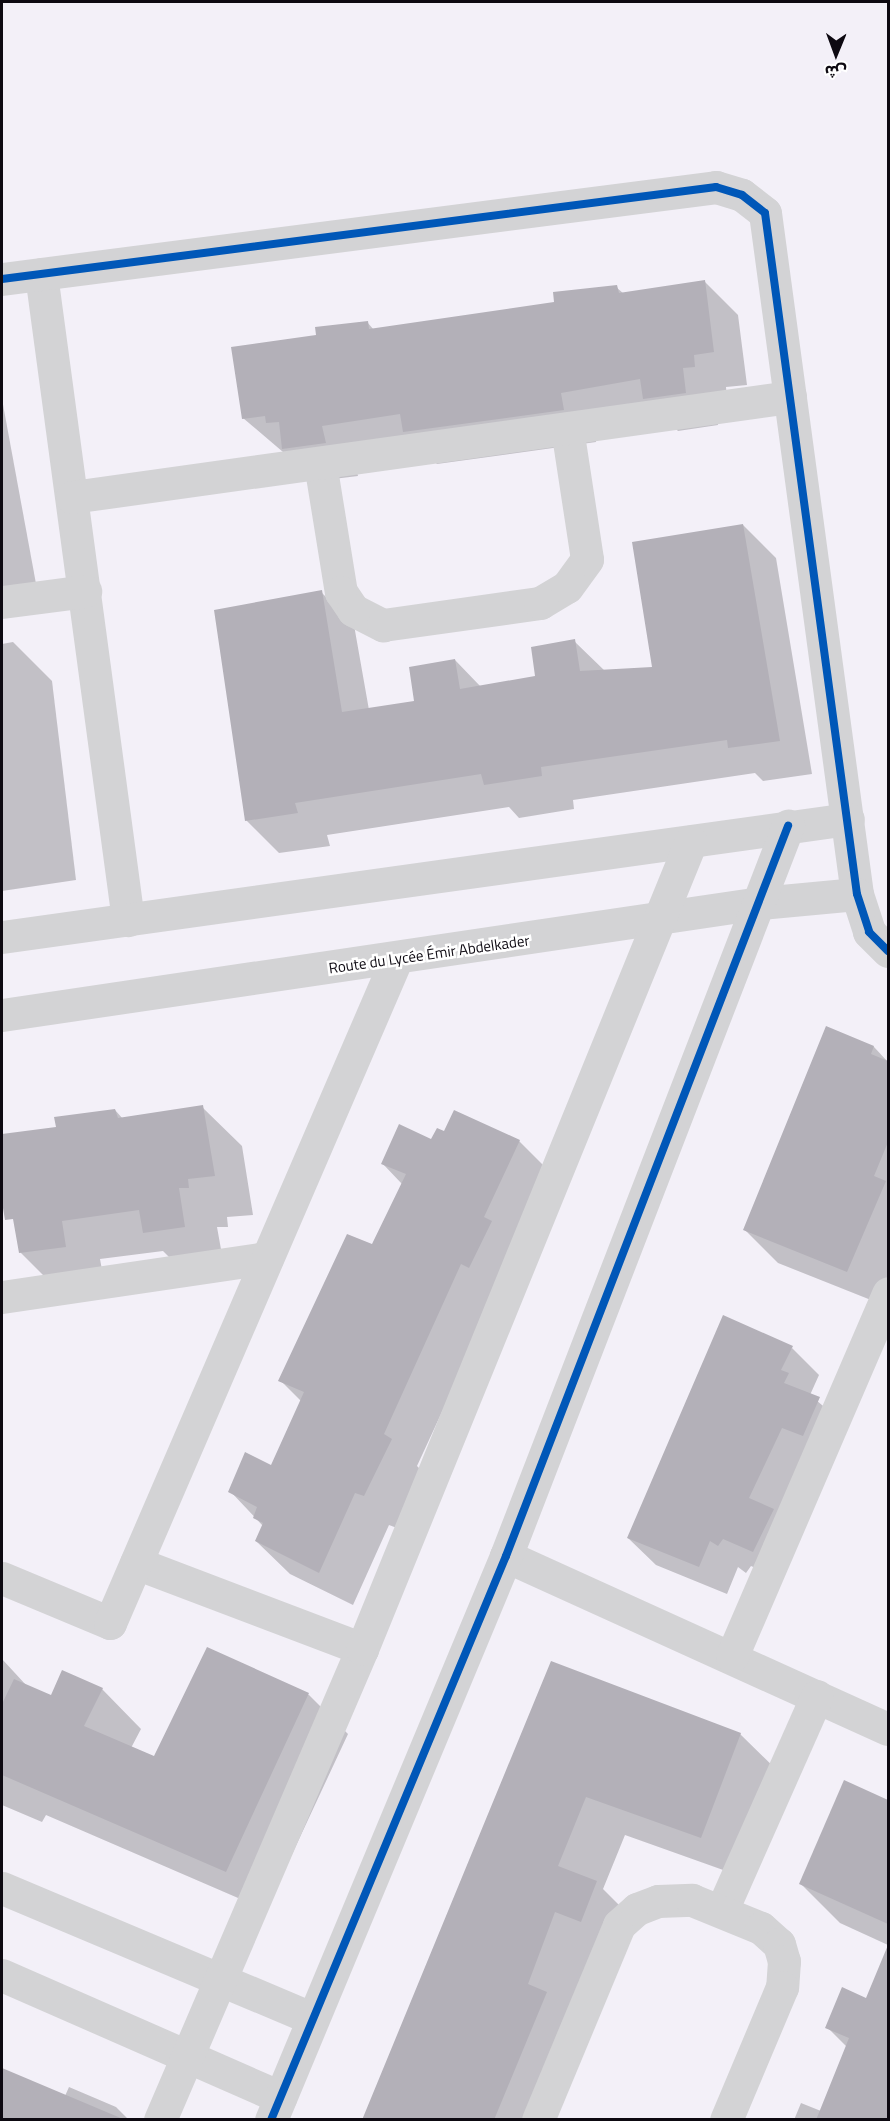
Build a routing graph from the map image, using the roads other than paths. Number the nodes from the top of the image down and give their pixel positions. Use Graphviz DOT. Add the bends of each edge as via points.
graph roads {
  1 [pos="41,274"];
  2 [pos="2,279"];
  3 [pos="790,397"];
  4 [pos="567,429"];
  5 [pos="320,463"];
  6 [pos="72,497"];
  7 [pos="85,591"];
  8 [pos="2,602"];
  9 [pos="848,819"];
  10 [pos="788,826"];
  11 [pos="691,841"];
  12 [pos="857,894"];
  13 [pos="760,903"];
  14 [pos="128,920"];
  15 [pos="659,920"];
  16 [pos="2,938"];
  17 [pos="888,951"];
  18 [pos="396,960"];
  19 [pos="2,1015"];
  20 [pos="267,1258"];
  21 [pos="888,1293"];
  22 [pos="2,1297"];
  23 [pos="506,1556"];
  24 [pos="136,1563"];
  25 [pos="2,1578"];
  26 [pos="362,1650"];
  27 [pos="732,1656"];
  28 [pos="817,1696"];
  29 [pos="887,1723"];
  30 [pos="2,1888"];
  31 [pos="722,1910"];
  32 [pos="2,1975"];
  33 [pos="221,1979"];
  34 [pos="313,2019"];
  35 [pos="187,2055"];
  36 [pos="276,2108"];
  37 [pos="160,2120"];
  38 [pos="538,2120"];
  39 [pos="726,2120"];
  1 -- 2 [label="street"];
  1 -- 3 [label="street" via="716,187 742,195 765,213"];
  1 -- 6 [label="street"];
  3 -- 4 [label="street"];
  3 -- 9 [label="street"];
  4 -- 5 [label="street"];
  4 -- 5 [label="street" via="587,559 567,587 540,603 384,625 353,610 341,592"];
  5 -- 6 [label="street"];
  6 -- 7 [label="street"];
  7 -- 8 [label="street"];
  7 -- 14 [label="street"];
  9 -- 10 [label="street"];
  9 -- 12 [label="street"];
  10 -- 11 [label="street"];
  10 -- 13 [label="street"];
  11 -- 14 [label="street"];
  11 -- 15 [label="street"];
  12 -- 13 [label="street, Route du Lycée Émir Abdelkader"];
  12 -- 17 [label="street" via="869,932"];
  13 -- 15 [label="street, Route du Lycée Émir Abdelkader"];
  13 -- 23 [label="street"];
  14 -- 16 [label="street"];
  15 -- 18 [label="street, Route du Lycée Émir Abdelkader"];
  15 -- 26 [label="street"];
  18 -- 19 [label="street, Route du Lycée Émir Abdelkader"];
  18 -- 20 [label="street"];
  20 -- 22 [label="street"];
  20 -- 24 [label="street"];
  21 -- 27 [label="street"];
  23 -- 27 [label="street"];
  23 -- 34 [label="street"];
  24 -- 25 [label="street" via="110,1623"];
  24 -- 26 [label="street"];
  26 -- 33 [label="street"];
  27 -- 28 [label="street"];
  28 -- 29 [label="street"];
  28 -- 31 [label="street"];
  30 -- 33 [label="street"];
  31 -- 38 [label="street" via="692,1900 658,1900 619,1926"];
  31 -- 39 [label="street" via="761,1928 779,1944 784,1961 782,1987"];
  32 -- 35 [label="street"];
  33 -- 34 [label="street"];
  33 -- 35 [label="street"];
  34 -- 36 [label="street"];
  35 -- 36 [label="street"];
  35 -- 37 [label="street"];
}
